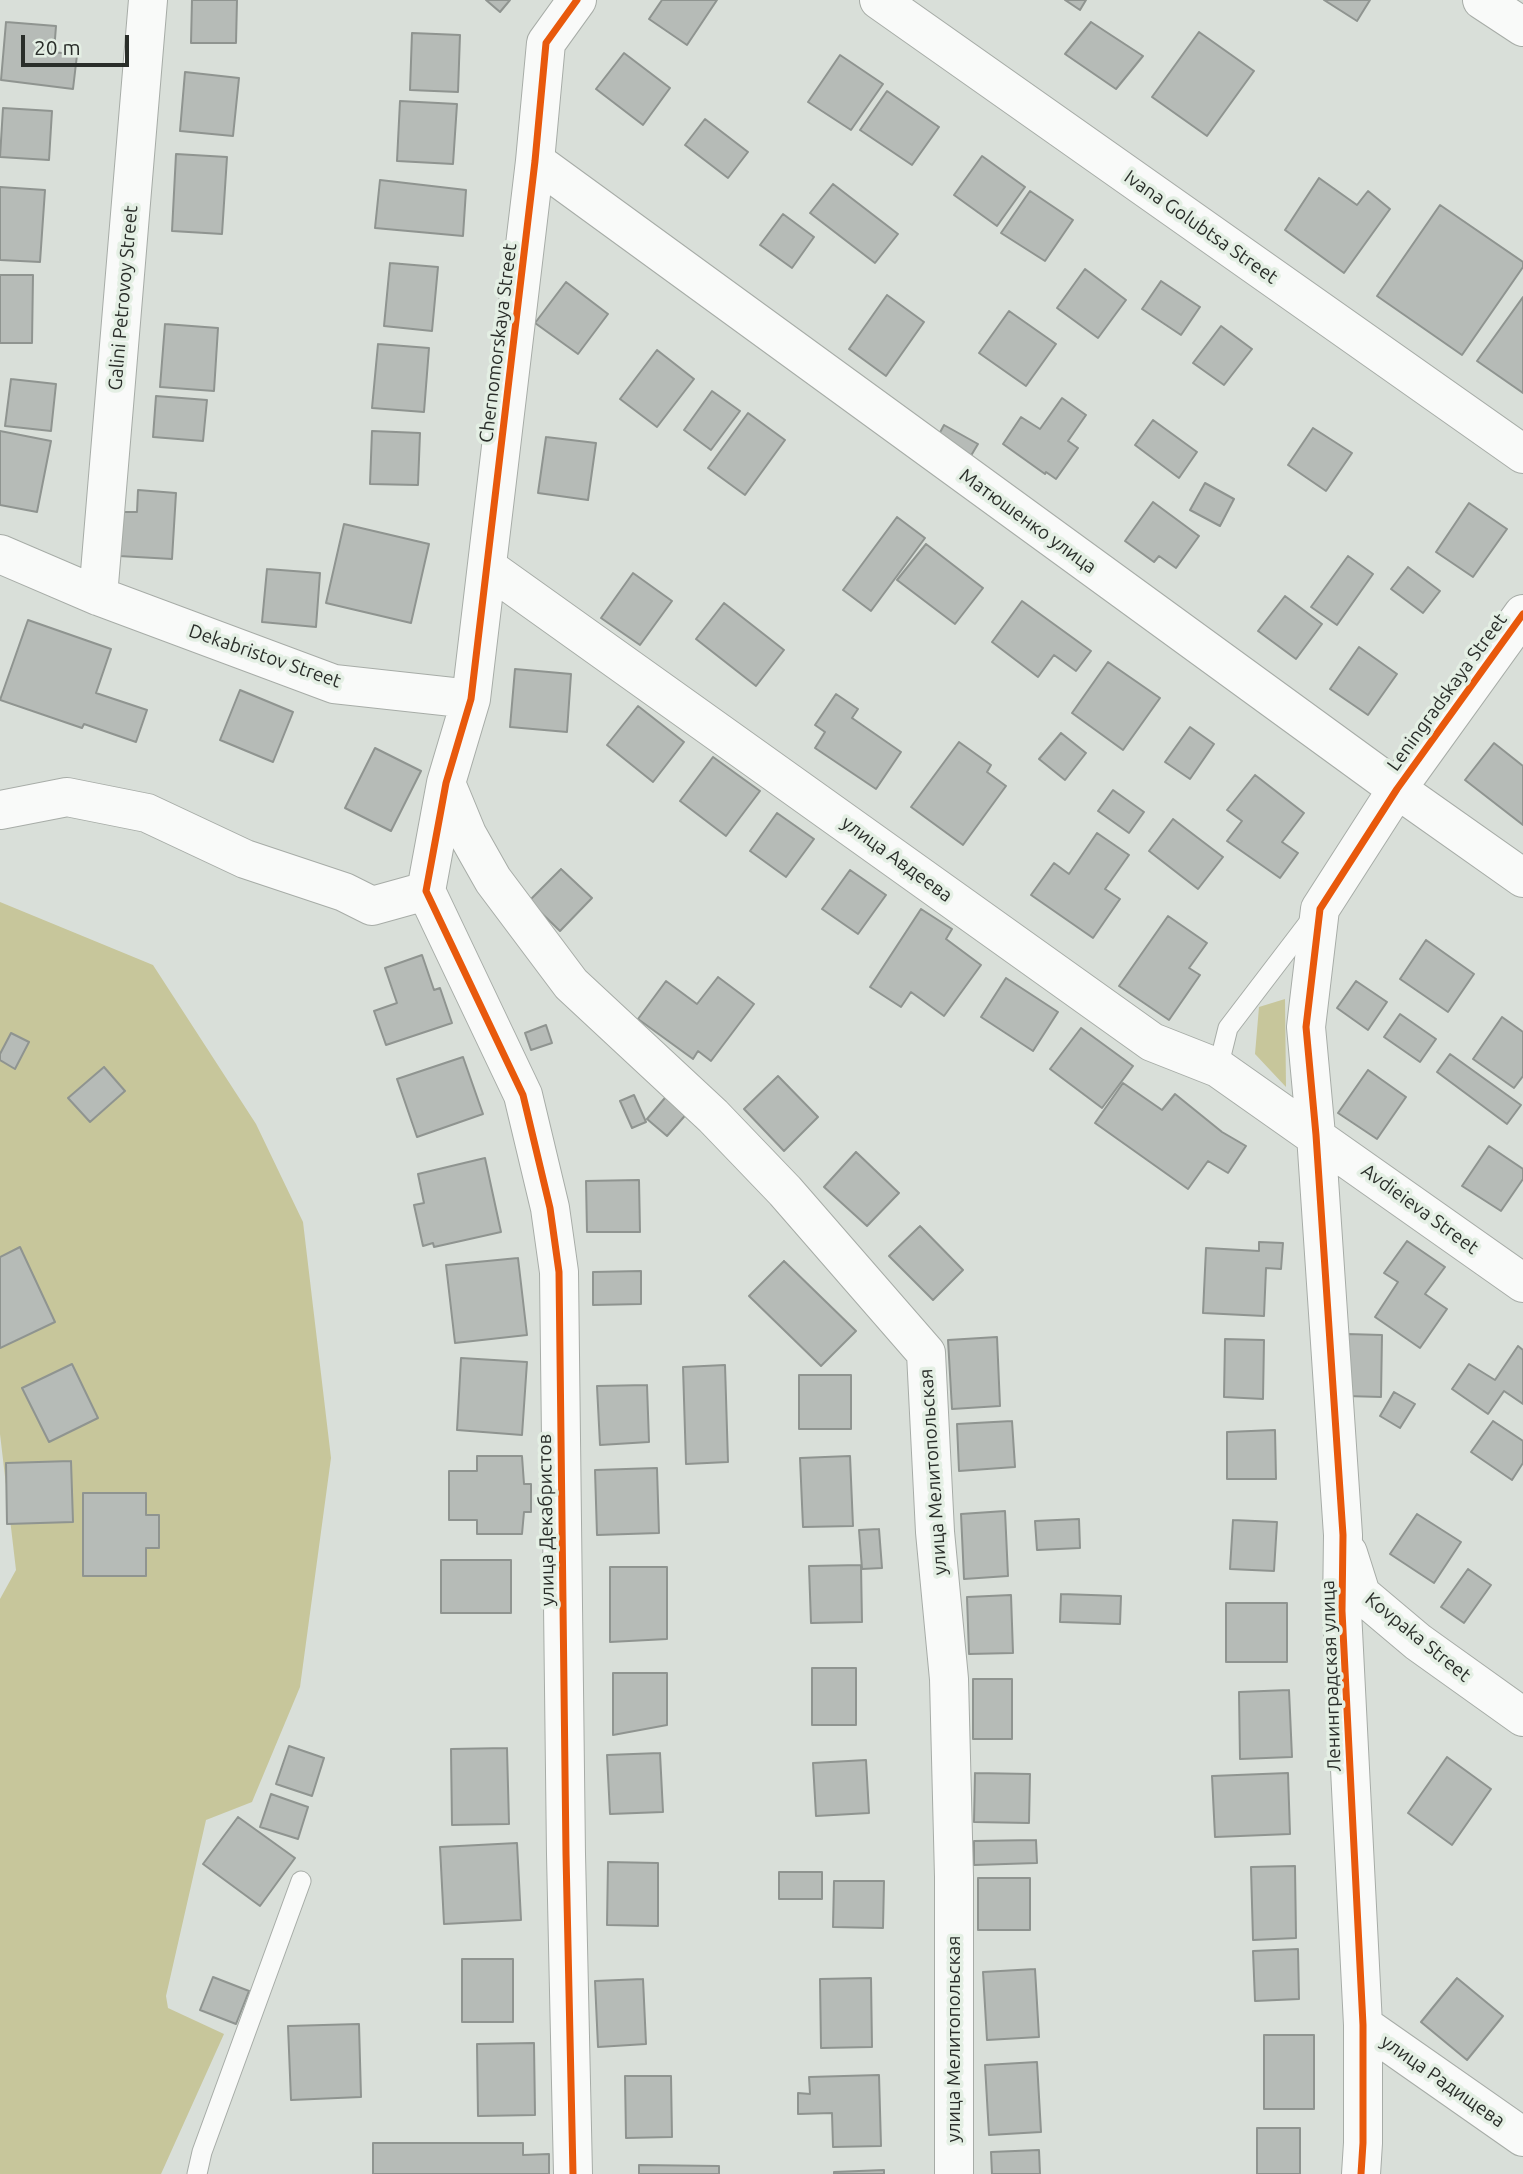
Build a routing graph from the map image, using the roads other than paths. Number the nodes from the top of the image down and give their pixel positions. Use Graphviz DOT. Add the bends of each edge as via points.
graph roads {
  1 [pos="149,0"];
  2 [pos="577,0"];
  3 [pos="879,0"];
  4 [pos="1482,0"];
  5 [pos="1523,27"];
  6 [pos="535,161"];
  7 [pos="1523,454"];
  8 [pos="0,554"];
  9 [pos="487,567"];
  10 [pos="98,596"];
  11 [pos="1523,614"];
  12 [pos="471,699"];
  13 [pos="446,783"];
  14 [pos="1397,789"];
  15 [pos="0,810"];
  16 [pos="1523,878"];
  17 [pos="426,891"];
  18 [pos="1320,909"];
  19 [pos="1218,1068"];
  20 [pos="1316,1135"];
  21 [pos="1523,1283"];
  22 [pos="1343,1535"];
  23 [pos="1523,1717"];
  24 [pos="301,1881"];
  25 [pos="1363,2025"];
  26 [pos="1523,2137"];
  27 [pos="197,2174"];
  28 [pos="573,2174"];
  29 [pos="954,2174"];
  30 [pos="1361,2174"];
  1 -- 10 [label="street, Galini Petrovoy Street"];
  2 -- 6 [label="street, Chernomorskaya Street" via="546,43"];
  3 -- 7 [label="street, Ivana Golubtsa Street"];
  4 -- 5 [label="street"];
  6 -- 9 [label="street, Chernomorskaya Street"];
  6 -- 14 [label="street, Матюшенко улица"];
  8 -- 10 [label="street, Dekabristov Street"];
  9 -- 12 [label="street, Chernomorskaya Street"];
  9 -- 19 [label="street, улица Авдеева" via="1152,1042"];
  10 -- 12 [label="street, Dekabristov Street" via="334,684"];
  11 -- 14 [label="street, Leningradskaya Street"];
  12 -- 13 [label="street"];
  13 -- 17 [label="street"];
  13 -- 29 [label="street, улица Мелитопольская" via="493,880 571,984 713,1116 926,1353 935,1532 949,1679"];
  14 -- 16 [label="street, Матюшенко улица"];
  14 -- 18 [label="street, Leningradskaya Street"];
  15 -- 17 [label="street" via="66,797 147,813 245,859 372,905"];
  17 -- 28 [label="street, улица Декабристов" via="523,1095 551,1208 559,1272"];
  18 -- 19 [label="lane" via="1228,1028"];
  18 -- 20 [label="street, Ленинградская улица" via="1306,1027"];
  19 -- 20 [label="street, улица Авдеева"];
  20 -- 21 [label="street, Avdieieva Street"];
  20 -- 22 [label="street, Ленинградская улица"];
  22 -- 23 [label="street, Kovpaka Street" via="1361,1594 1418,1642"];
  22 -- 25 [label="street, Ленинградская улица" via="1342,1611"];
  24 -- 27 [label="lane"];
  25 -- 26 [label="street, улица Радищева"];
  25 -- 30 [label="street, Ленинградская улица"];
}
